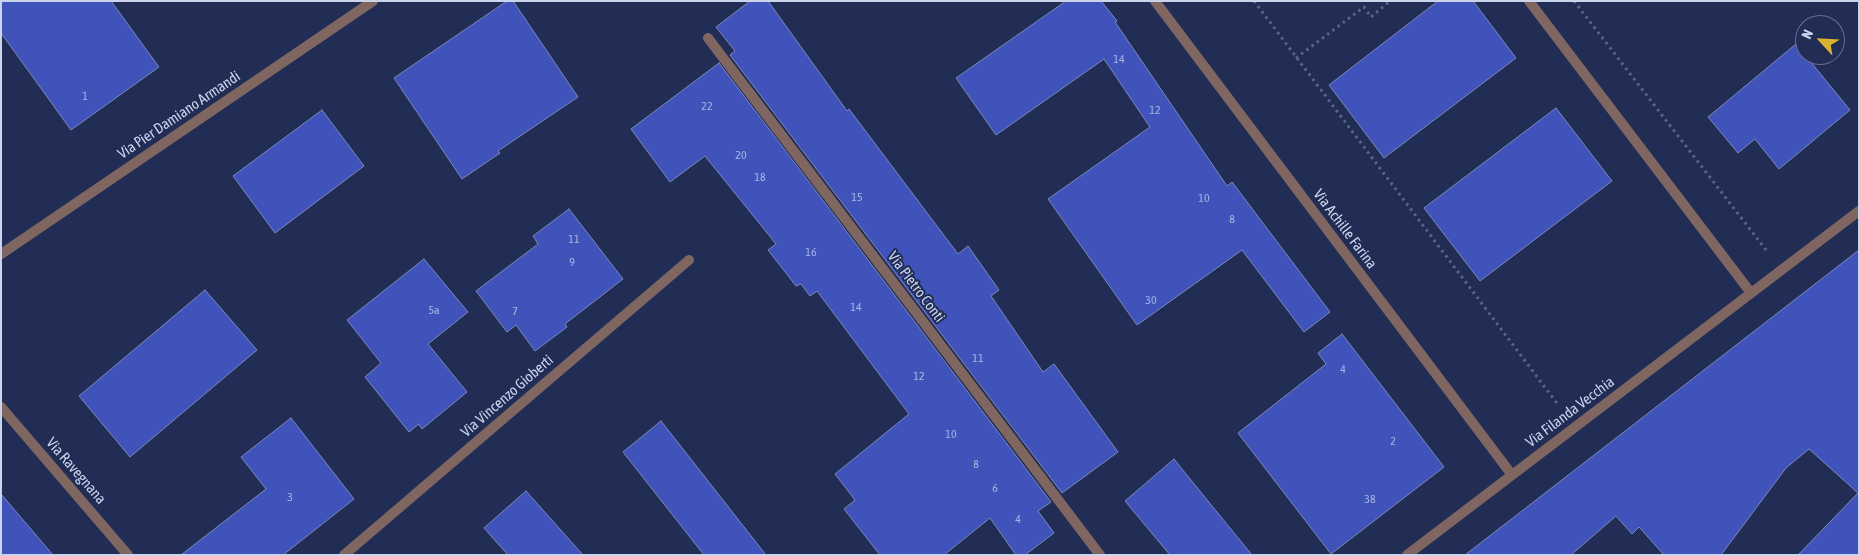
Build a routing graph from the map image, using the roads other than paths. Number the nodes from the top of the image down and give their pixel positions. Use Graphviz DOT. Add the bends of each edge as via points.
graph roads {
  1 [pos="373,1"];
  2 [pos="1155,1"];
  3 [pos="1529,1"];
  4 [pos="708,38"];
  5 [pos="1859,212"];
  6 [pos="1,254"];
  7 [pos="689,260"];
  8 [pos="1751,293"];
  9 [pos="1,407"];
  10 [pos="1512,475"];
  11 [pos="128,555"];
  12 [pos="344,555"];
  13 [pos="1100,555"];
  14 [pos="1407,555"];
  1 -- 6 [label="street, Via Pier Damiano Armandi"];
  2 -- 10 [label="street, Via Achille Farina"];
  3 -- 8 [label="street"];
  4 -- 13 [label="street, Via Pietro Conti"];
  5 -- 8 [label="street, Via Filanda Vecchia"];
  7 -- 12 [label="street, Via Vincenzo Gioberti"];
  8 -- 10 [label="street, Via Filanda Vecchia"];
  9 -- 11 [label="street, Via Ravegnana"];
  10 -- 14 [label="street, Via Filanda Vecchia"];
}
